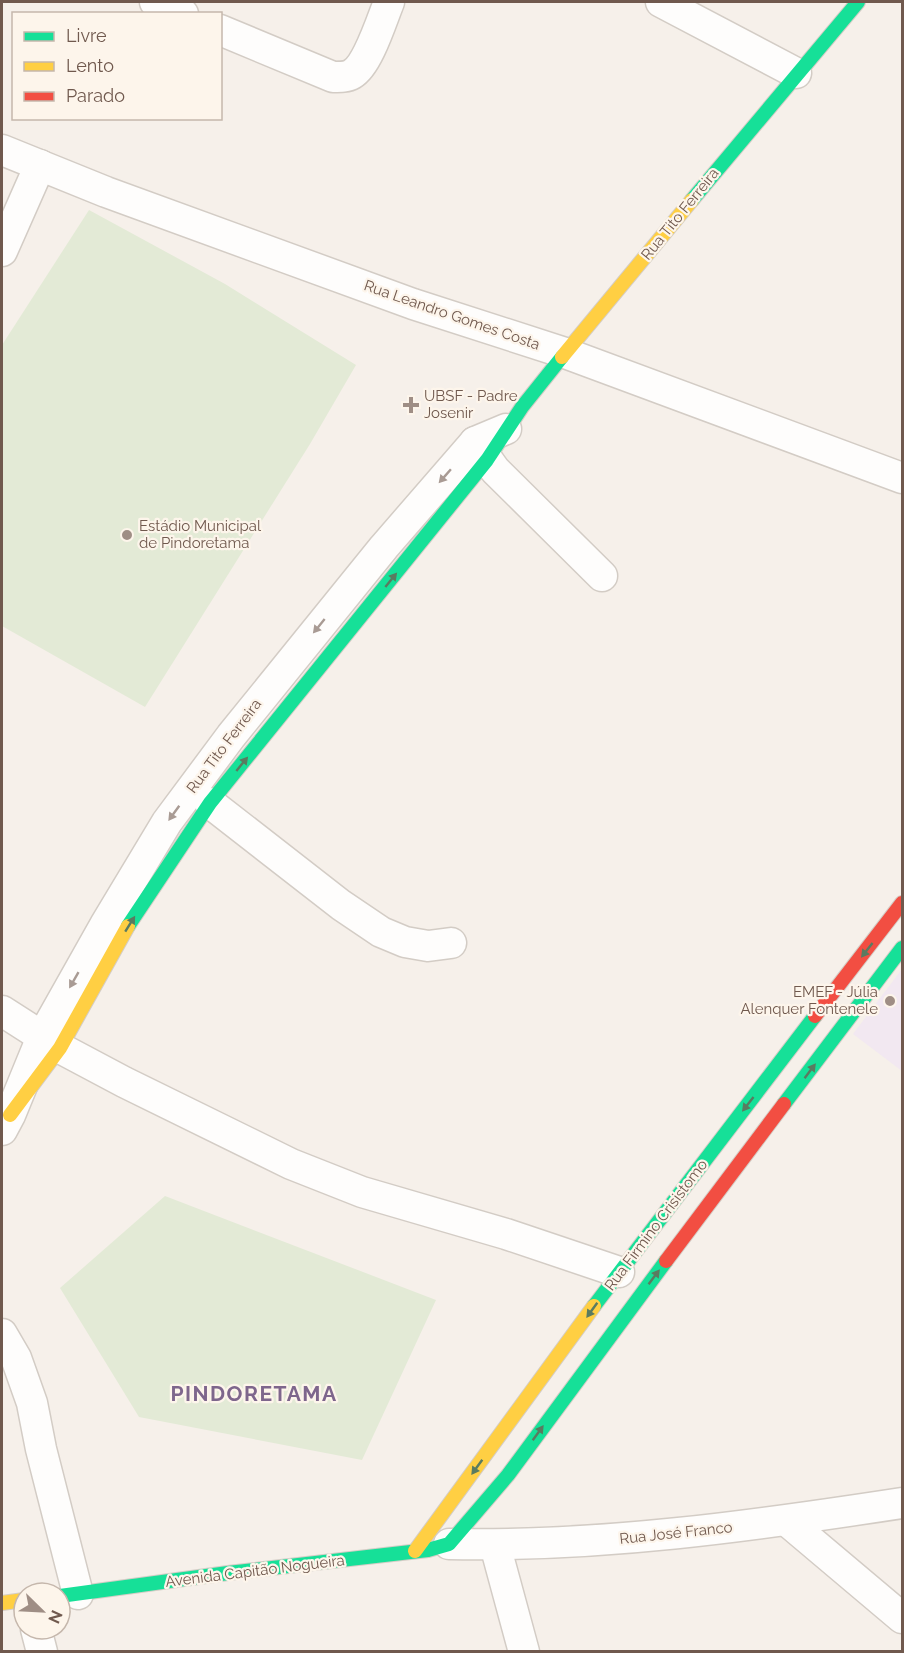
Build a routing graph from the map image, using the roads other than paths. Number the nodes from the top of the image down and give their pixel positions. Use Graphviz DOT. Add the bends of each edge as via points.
graph roads {
  1 [pos="154,2"];
  2 [pos="389,2"];
  3 [pos="661,2"];
  4 [pos="858,2"];
  5 [pos="178,12"];
  6 [pos="222,31"];
  7 [pos="796,73"];
  8 [pos="2,150"];
  9 [pos="40,165"];
  10 [pos="2,251"];
  11 [pos="565,353"];
  12 [pos="506,429"];
  13 [pos="481,451"];
  14 [pos="903,477"];
  15 [pos="602,576"];
  16 [pos="210,803"];
  17 [pos="903,903"];
  18 [pos="451,943"];
  19 [pos="903,948"];
  20 [pos="2,1011"];
  21 [pos="51,1042"];
  22 [pos="6,1123"];
  23 [pos="619,1272"];
  24 [pos="2,1334"];
  25 [pos="903,1503"];
  26 [pos="787,1521"];
  27 [pos="448,1544"];
  28 [pos="495,1545"];
  29 [pos="415,1551"];
  30 [pos="66,1581"];
  31 [pos="72,1595"];
  32 [pos="903,1617"];
  33 [pos="524,1652"];
  1 -- 5 [label="street"];
  2 -- 6 [label="street" via="364,61 351,75 340,77"];
  3 -- 7 [label="street"];
  4 -- 7 [label="main road, Rua Tito Ferreira"];
  7 -- 11 [label="main road, Rua Tito Ferreira"];
  8 -- 9 [label="street, Rua Leandro Gomes Costa"];
  9 -- 10 [label="street"];
  9 -- 11 [label="street, Rua Leandro Gomes Costa" via="402,300"];
  11 -- 12 [label="main road, Rua Tito Ferreira"];
  11 -- 14 [label="street, Rua Leandro Gomes Costa"];
  12 -- 13 [label="street, Rua Tito Ferreira"];
  13 -- 15 [label="street" via="495,471"];
  16 -- 13 [label="main road, Rua Tito Ferreira, one-way"];
  13 -- 21 [label="street, Rua Tito Ferreira, one-way" via="384,547 231,736 167,822 105,925"];
  16 -- 18 [label="street" via="381,932 428,946"];
  21 -- 16 [label="main road, Rua Tito Ferreira, one-way"];
  17 -- 23 [label="main road, Rua Firmino Crisistomo, one-way"];
  27 -- 19 [label="main road, Rua Firmino Crisistomo, one-way" via="508,1475"];
  20 -- 21 [label="street"];
  21 -- 22 [label="street, Rua Tito Ferreira"];
  21 -- 23 [label="street" via="291,1164 362,1192 506,1233"];
  23 -- 29 [label="main road, Rua Firmino Crisistomo, one-way"];
  24 -- 30 [label="street" via="16,1358 32,1403"];
  25 -- 26 [label="street, Rua José Franco"];
  26 -- 28 [label="street, Rua José Franco" via="636,1539"];
  26 -- 32 [label="street"];
  27 -- 28 [label="street, Rua José Franco"];
  27 -- 29 [label="main road, Avenida Capitão Nogueira"];
  28 -- 33 [label="street"];
  29 -- 31 [label="main road, Avenida Capitão Nogueira"];
}
